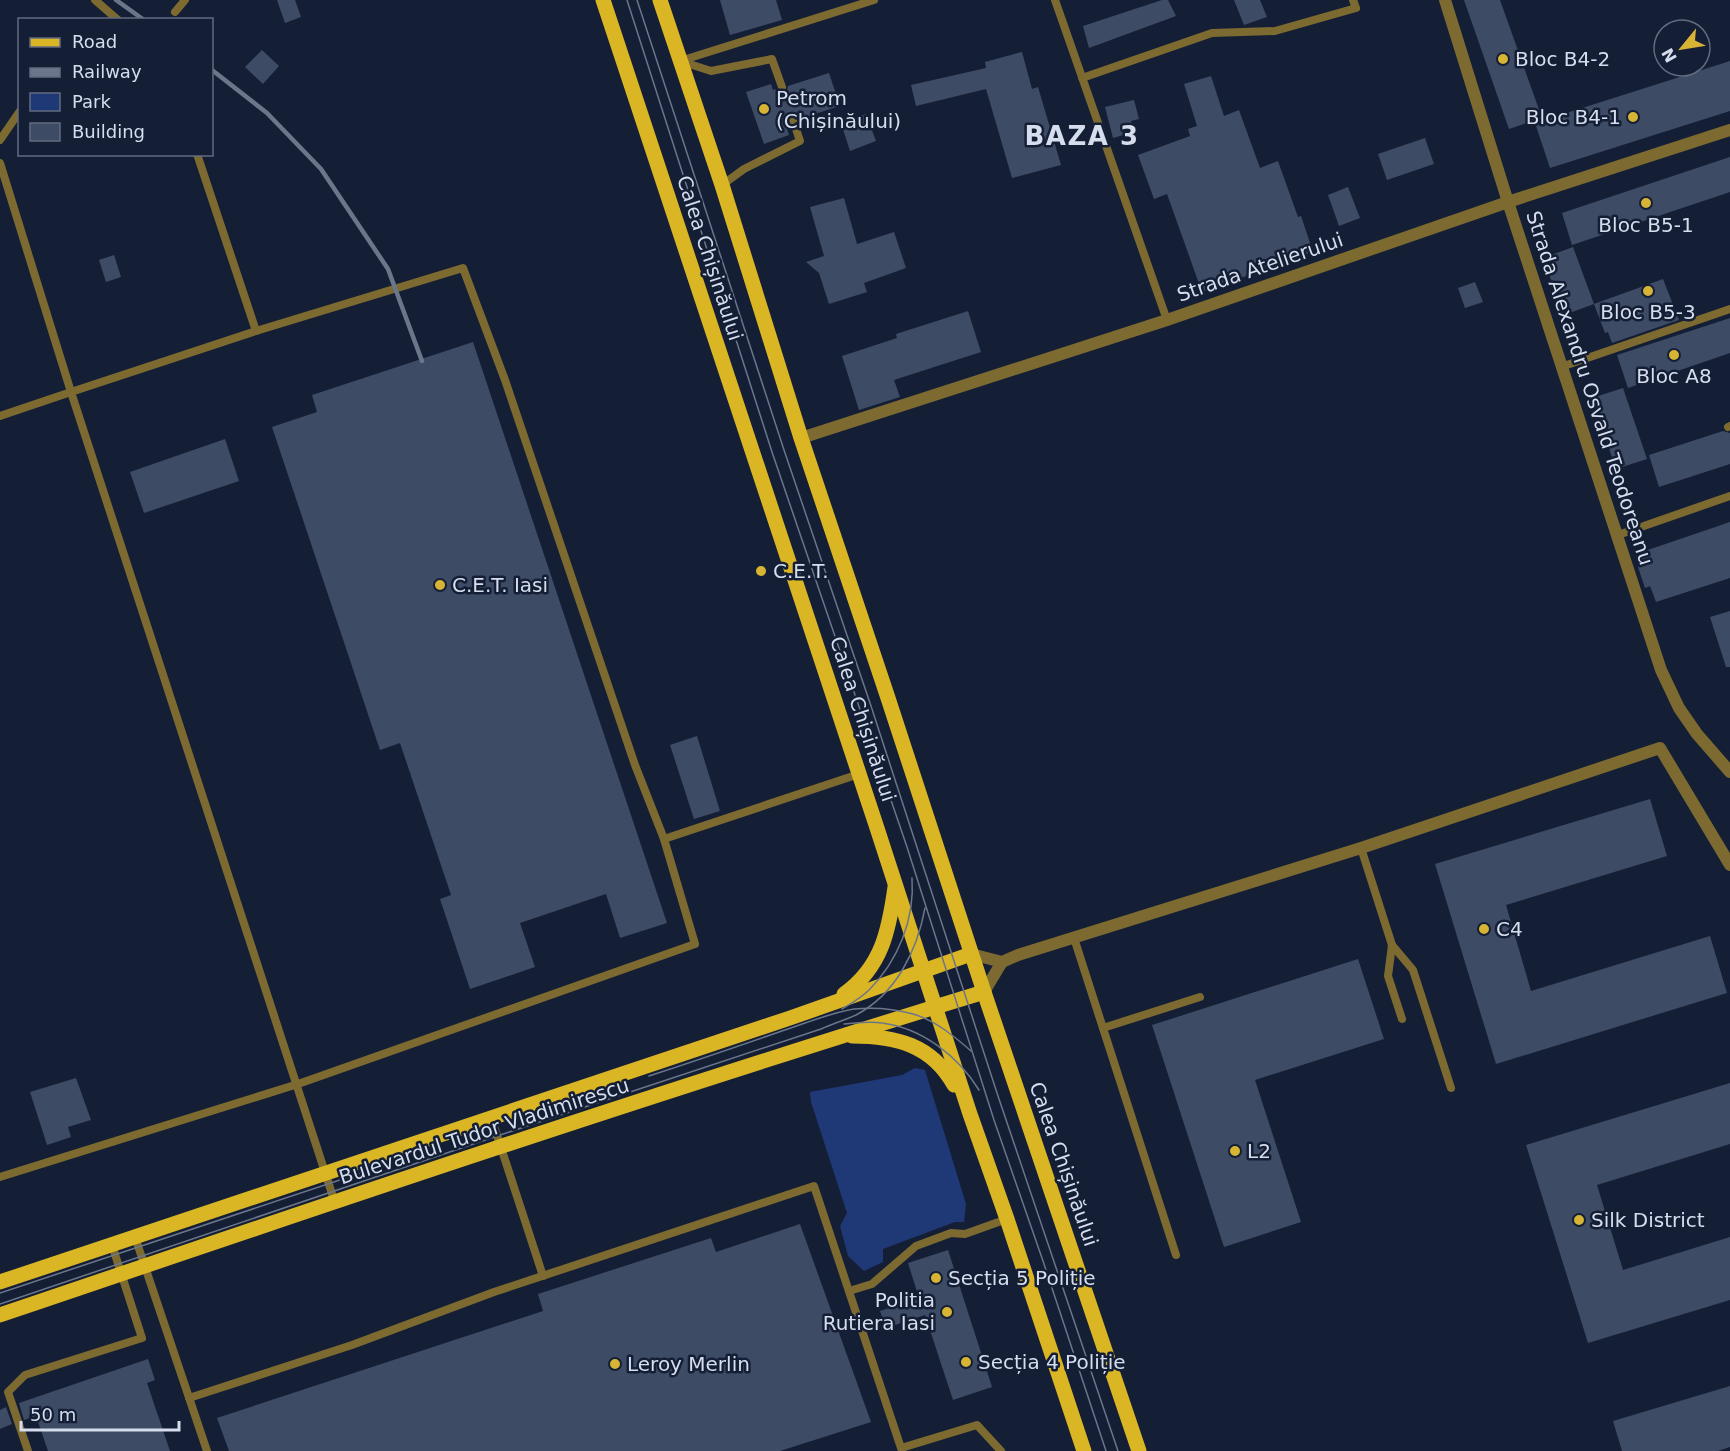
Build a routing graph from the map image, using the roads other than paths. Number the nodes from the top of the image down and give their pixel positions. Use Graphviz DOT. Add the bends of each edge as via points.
graph roads {
  1 [pos="95,0"];
  2 [pos="185,0"];
  3 [pos="603,0"];
  4 [pos="660,0"];
  5 [pos="873,0"];
  6 [pos="1054,0"];
  7 [pos="1353,0"];
  8 [pos="1445,0"];
  9 [pos="175,12"];
  10 [pos="116,18"];
  11 [pos="680,61"];
  12 [pos="1082,78"];
  13 [pos="782,87"];
  14 [pos="18,114"];
  15 [pos="793,120"];
  16 [pos="1730,130"];
  17 [pos="0,140"];
  18 [pos="198,156"];
  19 [pos="0,163"];
  20 [pos="722,185"];
  21 [pos="1508,202"];
  22 [pos="1730,309"];
  23 [pos="1167,320"];
  24 [pos="256,331"];
  25 [pos="1561,367"];
  26 [pos="71,392"];
  27 [pos="0,416"];
  28 [pos="801,438"];
  29 [pos="1730,496"];
  30 [pos="1618,535"];
  31 [pos="1730,772"];
  32 [pos="860,774"];
  33 [pos="664,839"];
  34 [pos="1361,848"];
  35 [pos="1730,865"];
  36 [pos="896,884"];
  37 [pos="1074,938"];
  38 [pos="1392,945"];
  39 [pos="971,954"];
  40 [pos="1002,962"];
  41 [pos="924,970"];
  42 [pos="984,992"];
  43 [pos="1200,997"];
  44 [pos="831,1003"];
  45 [pos="935,1007"];
  46 [pos="1402,1019"];
  47 [pos="1103,1028"];
  48 [pos="840,1036"];
  49 [pos="298,1084"];
  50 [pos="1451,1088"];
  51 [pos="970,1114"];
  52 [pos="491,1117"];
  53 [pos="501,1147"];
  54 [pos="326,1173"];
  55 [pos="0,1177"];
  56 [pos="335,1203"];
  57 [pos="1007,1219"];
  58 [pos="135,1238"];
  59 [pos="112,1245"];
  60 [pos="1176,1255"];
  61 [pos="145,1266"];
  62 [pos="122,1274"];
  63 [pos="543,1276"];
  64 [pos="0,1282"];
  65 [pos="849,1291"];
  66 [pos="0,1316"];
  67 [pos="189,1398"];
  68 [pos="901,1448"];
  69 [pos="28,1451"];
  70 [pos="207,1451"];
  71 [pos="891,1451"];
  72 [pos="1001,1451"];
  73 [pos="1084,1451"];
  74 [pos="1139,1451"];
  1 -- 10 [label="lane"];
  2 -- 9 [label="lane"];
  3 -- 32 [label="main road, Calea Chișinăului"];
  4 -- 11 [label="main road, Calea Chișinăului"];
  5 -- 11 [label="lane"];
  6 -- 12 [label="lane"];
  7 -- 12 [label="lane" via="1356,8 1275,31 1212,33"];
  8 -- 21 [label="street, Strada Alexandru Osvald Teodoreanu"];
  11 -- 13 [label="lane" via="711,71 772,59"];
  11 -- 20 [label="main road, Calea Chișinăului"];
  12 -- 23 [label="lane"];
  14 -- 17 [label="lane"];
  15 -- 20 [label="lane" via="800,141 744,169"];
  16 -- 21 [label="street, Strada Atelierului"];
  18 -- 24 [label="lane"];
  19 -- 26 [label="lane"];
  20 -- 28 [label="main road, Calea Chișinăului"];
  21 -- 23 [label="street, Strada Atelierului"];
  21 -- 25 [label="street, Strada Alexandru Osvald Teodoreanu"];
  22 -- 25 [label="lane"];
  23 -- 28 [label="street, Strada Atelierului"];
  24 -- 26 [label="lane"];
  24 -- 33 [label="lane" via="463,268"];
  25 -- 30 [label="street, Strada Alexandru Osvald Teodoreanu"];
  26 -- 27 [label="lane"];
  26 -- 49 [label="lane"];
  28 -- 39 [label="main road, Calea Chișinăului"];
  29 -- 30 [label="lane"];
  30 -- 31 [label="street, Strada Alexandru Osvald Teodoreanu" via="1661,670 1696,734"];
  32 -- 33 [label="lane"];
  32 -- 36 [label="main road, Calea Chișinăului"];
  33 -- 49 [label="lane" via="695,944"];
  34 -- 35 [label="street" via="1660,748"];
  34 -- 37 [label="street"];
  34 -- 38 [label="lane"];
  36 -- 41 [label="main road, Calea Chișinăului"];
  36 -- 44 [label="main road" via="885,941 877,957 864,976"];
  37 -- 40 [label="street"];
  37 -- 47 [label="lane"];
  38 -- 46 [label="lane" via="1388,976"];
  38 -- 50 [label="lane" via="1413,970"];
  39 -- 40 [label="street"];
  39 -- 41 [label="main road, Bulevardul Tudor Vladimirescu"];
  39 -- 42 [label="main road, Calea Chișinăului"];
  40 -- 42 [label="street"];
  41 -- 44 [label="main road, Bulevardul Tudor Vladimirescu"];
  41 -- 45 [label="main road, Calea Chișinăului"];
  42 -- 45 [label="main road, Bulevardul Tudor Vladimirescu"];
  42 -- 74 [label="main road, Calea Chișinăului"];
  43 -- 47 [label="lane"];
  44 -- 52 [label="main road, Bulevardul Tudor Vladimirescu"];
  45 -- 48 [label="main road, Bulevardul Tudor Vladimirescu"];
  45 -- 51 [label="main road, Calea Chișinăului"];
  47 -- 60 [label="lane"];
  48 -- 51 [label="main road" via="891,1040 931,1056 946,1070"];
  48 -- 53 [label="main road, Bulevardul Tudor Vladimirescu"];
  49 -- 54 [label="lane"];
  49 -- 55 [label="lane"];
  51 -- 57 [label="main road, Calea Chișinăului"];
  52 -- 53 [label="lane"];
  52 -- 54 [label="main road, Bulevardul Tudor Vladimirescu"];
  53 -- 56 [label="main road, Bulevardul Tudor Vladimirescu"];
  53 -- 63 [label="lane"];
  54 -- 56 [label="lane"];
  54 -- 58 [label="main road, Bulevardul Tudor Vladimirescu"];
  56 -- 61 [label="main road, Bulevardul Tudor Vladimirescu"];
  57 -- 65 [label="lane" via="916,1246 872,1284"];
  57 -- 73 [label="main road, Calea Chișinăului"];
  58 -- 59 [label="main road, Bulevardul Tudor Vladimirescu"];
  58 -- 61 [label="lane"];
  59 -- 62 [label="lane"];
  59 -- 64 [label="main road, Bulevardul Tudor Vladimirescu"];
  61 -- 62 [label="main road, Bulevardul Tudor Vladimirescu"];
  61 -- 67 [label="lane"];
  62 -- 66 [label="main road, Bulevardul Tudor Vladimirescu"];
  62 -- 69 [label="lane" via="142,1338 25,1375 8,1392"];
  63 -- 65 [label="lane" via="814,1186"];
  63 -- 67 [label="lane" via="352,1345"];
  65 -- 68 [label="lane"];
  67 -- 70 [label="lane"];
  68 -- 71 [label="lane"];
  68 -- 72 [label="lane" via="977,1425"];
}
